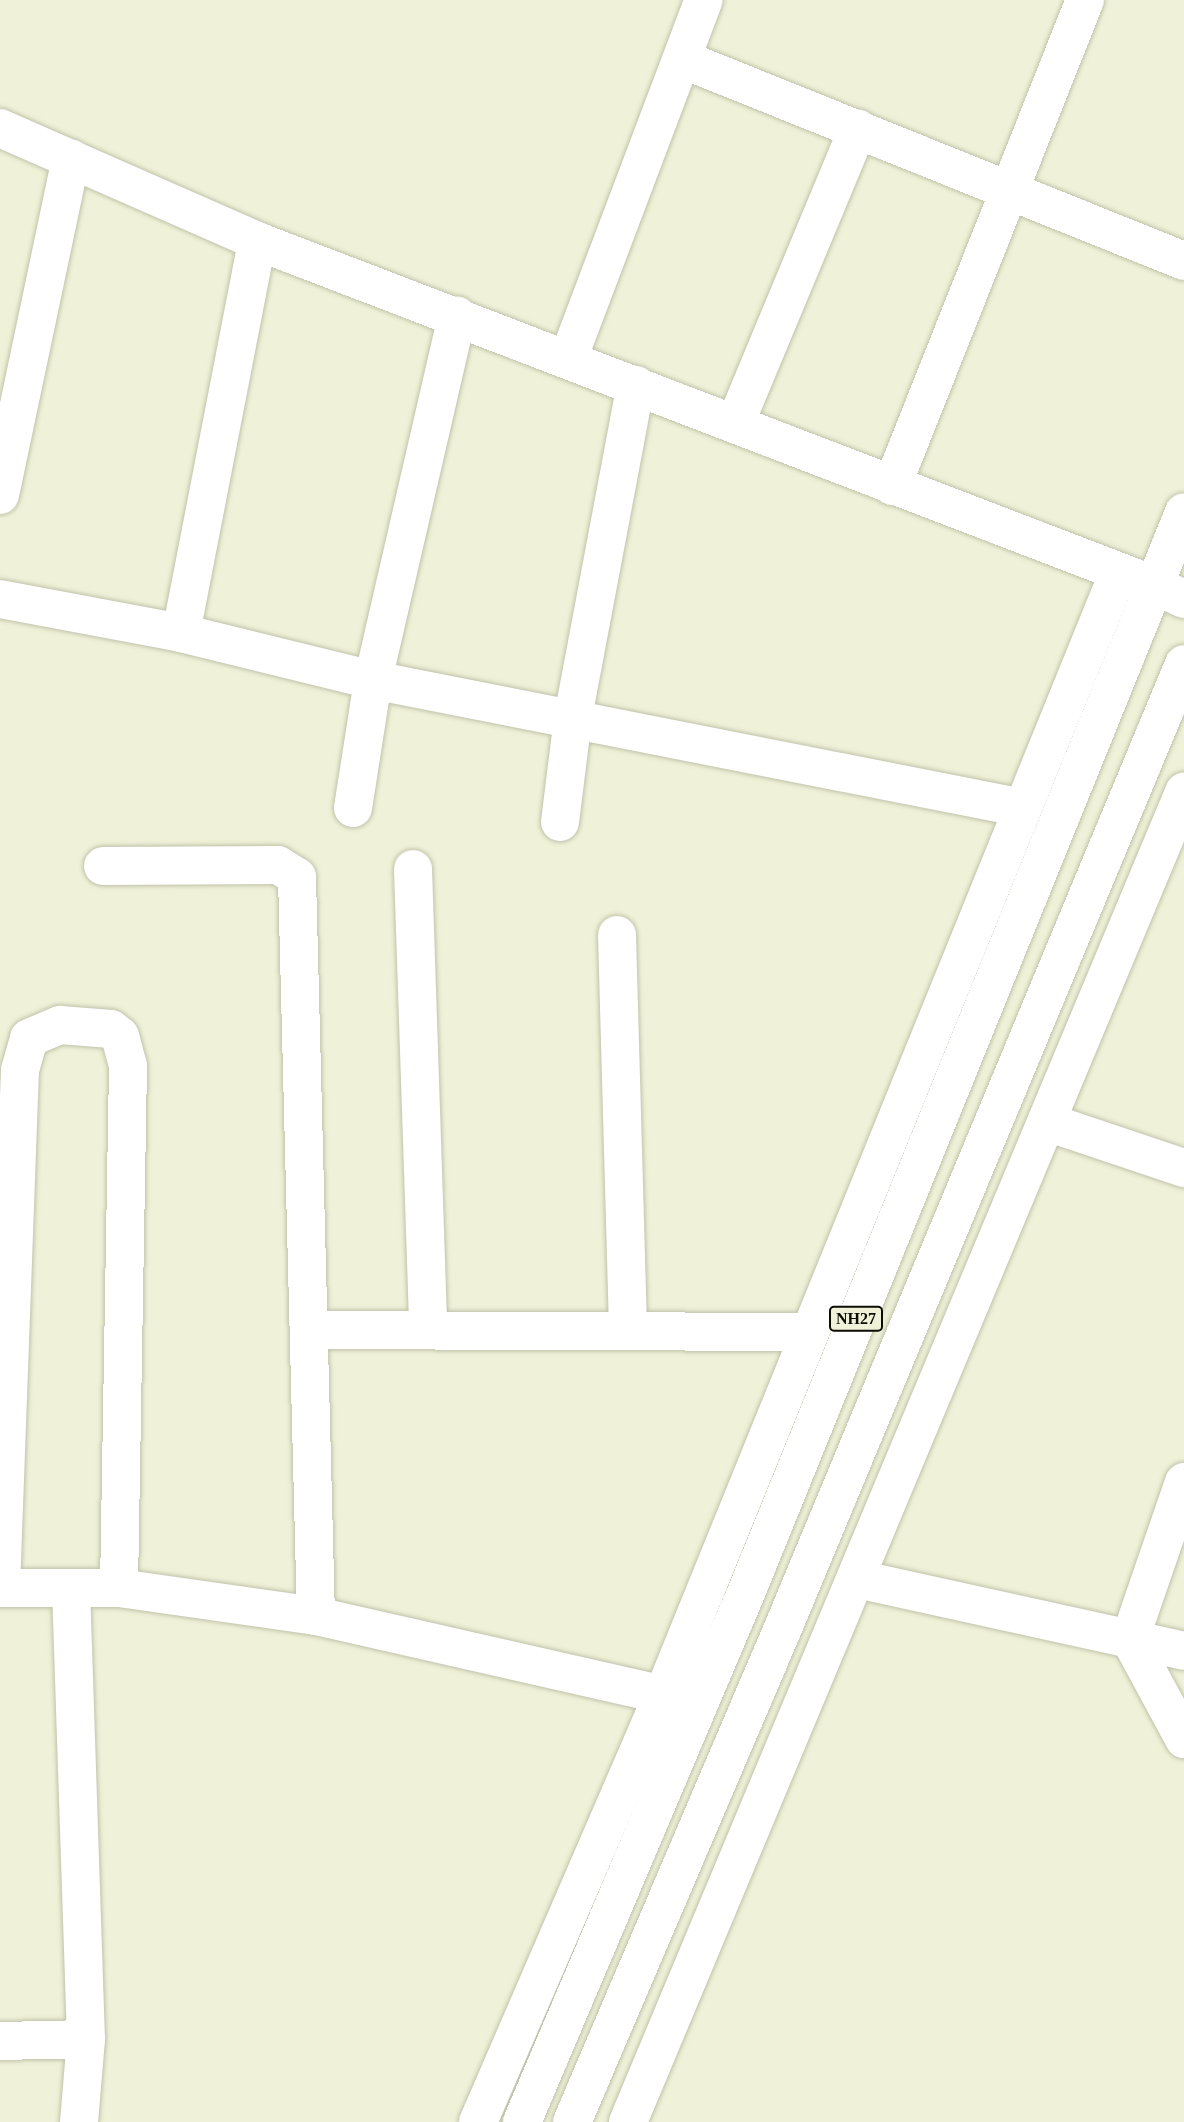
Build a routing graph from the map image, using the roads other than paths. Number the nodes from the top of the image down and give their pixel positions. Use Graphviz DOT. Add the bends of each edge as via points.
graph roads {
  1 [pos="704,0"];
  2 [pos="1085,0"];
  3 [pos="682,59"];
  4 [pos="0,128"];
  5 [pos="858,129"];
  6 [pos="71,158"];
  7 [pos="1010,189"];
  8 [pos="257,241"];
  9 [pos="1184,261"];
  10 [pos="457,316"];
  11 [pos="568,359"];
  12 [pos="636,385"];
  13 [pos="735,424"];
  14 [pos="892,485"];
  15 [pos="0,495"];
  16 [pos="1184,512"];
  17 [pos="1118,574"];
  18 [pos="1169,592"];
  19 [pos="0,599"];
  20 [pos="181,633"];
  21 [pos="1184,664"];
  22 [pos="373,680"];
  23 [pos="573,717"];
  24 [pos="1184,792"];
  25 [pos="353,808"];
  26 [pos="1023,808"];
  27 [pos="560,822"];
  28 [pos="103,866"];
  29 [pos="414,869"];
  30 [pos="617,935"];
  31 [pos="1047,1122"];
  32 [pos="1184,1168"];
  33 [pos="310,1330"];
  34 [pos="428,1330"];
  35 [pos="628,1330"];
  36 [pos="810,1332"];
  37 [pos="1184,1482"];
  38 [pos="857,1579"];
  39 [pos="1,1588"];
  40 [pos="71,1588"];
  41 [pos="119,1588"];
  42 [pos="316,1616"];
  43 [pos="1130,1639"];
  44 [pos="1184,1651"];
  45 [pos="663,1695"];
  46 [pos="1184,1739"];
  47 [pos="86,2039"];
  48 [pos="0,2041"];
  49 [pos="79,2122"];
  50 [pos="478,2122"];
  51 [pos="522,2122"];
  52 [pos="572,2122"];
  53 [pos="628,2122"];
  1 -- 3 [label="main road"];
  2 -- 7 [label="main road"];
  3 -- 5 [label="main road"];
  3 -- 11 [label="main road"];
  4 -- 6 [label="main road"];
  5 -- 7 [label="main road"];
  5 -- 13 [label="main road"];
  6 -- 8 [label="main road"];
  6 -- 15 [label="main road"];
  7 -- 9 [label="main road"];
  7 -- 14 [label="main road"];
  8 -- 10 [label="main road"];
  8 -- 20 [label="main road"];
  10 -- 11 [label="main road"];
  10 -- 22 [label="main road"];
  11 -- 12 [label="main road"];
  12 -- 13 [label="main road"];
  12 -- 23 [label="main road"];
  13 -- 14 [label="main road"];
  14 -- 17 [label="main road"];
  16 -- 18 [label="main road, NH27"];
  17 -- 18 [label="main road"];
  17 -- 26 [label="main road"];
  18 -- 51 [label="main road, NH27"];
  19 -- 20 [label="main road"];
  20 -- 22 [label="main road"];
  21 -- 52 [label="main road, NH27"];
  22 -- 23 [label="main road"];
  22 -- 25 [label="main road"];
  23 -- 26 [label="main road"];
  23 -- 27 [label="main road"];
  24 -- 31 [label="main road"];
  26 -- 36 [label="main road"];
  28 -- 33 [label="main road" via="278,865 297,877"];
  29 -- 34 [label="main road"];
  30 -- 35 [label="main road"];
  31 -- 32 [label="main road"];
  31 -- 38 [label="main road"];
  33 -- 34 [label="main road"];
  33 -- 42 [label="main road"];
  34 -- 35 [label="main road"];
  35 -- 36 [label="main road"];
  36 -- 45 [label="main road"];
  37 -- 43 [label="main road"];
  38 -- 43 [label="main road"];
  38 -- 53 [label="main road"];
  39 -- 40 [label="main road"];
  39 -- 41 [label="main road" via="20,1070 29,1038 42,1029 97,1025 120,1036 128,1066"];
  40 -- 41 [label="main road"];
  40 -- 47 [label="main road"];
  41 -- 42 [label="main road"];
  42 -- 45 [label="main road"];
  43 -- 44 [label="main road"];
  43 -- 46 [label="main road"];
  45 -- 50 [label="main road"];
  47 -- 48 [label="main road"];
  47 -- 49 [label="main road"];
}
